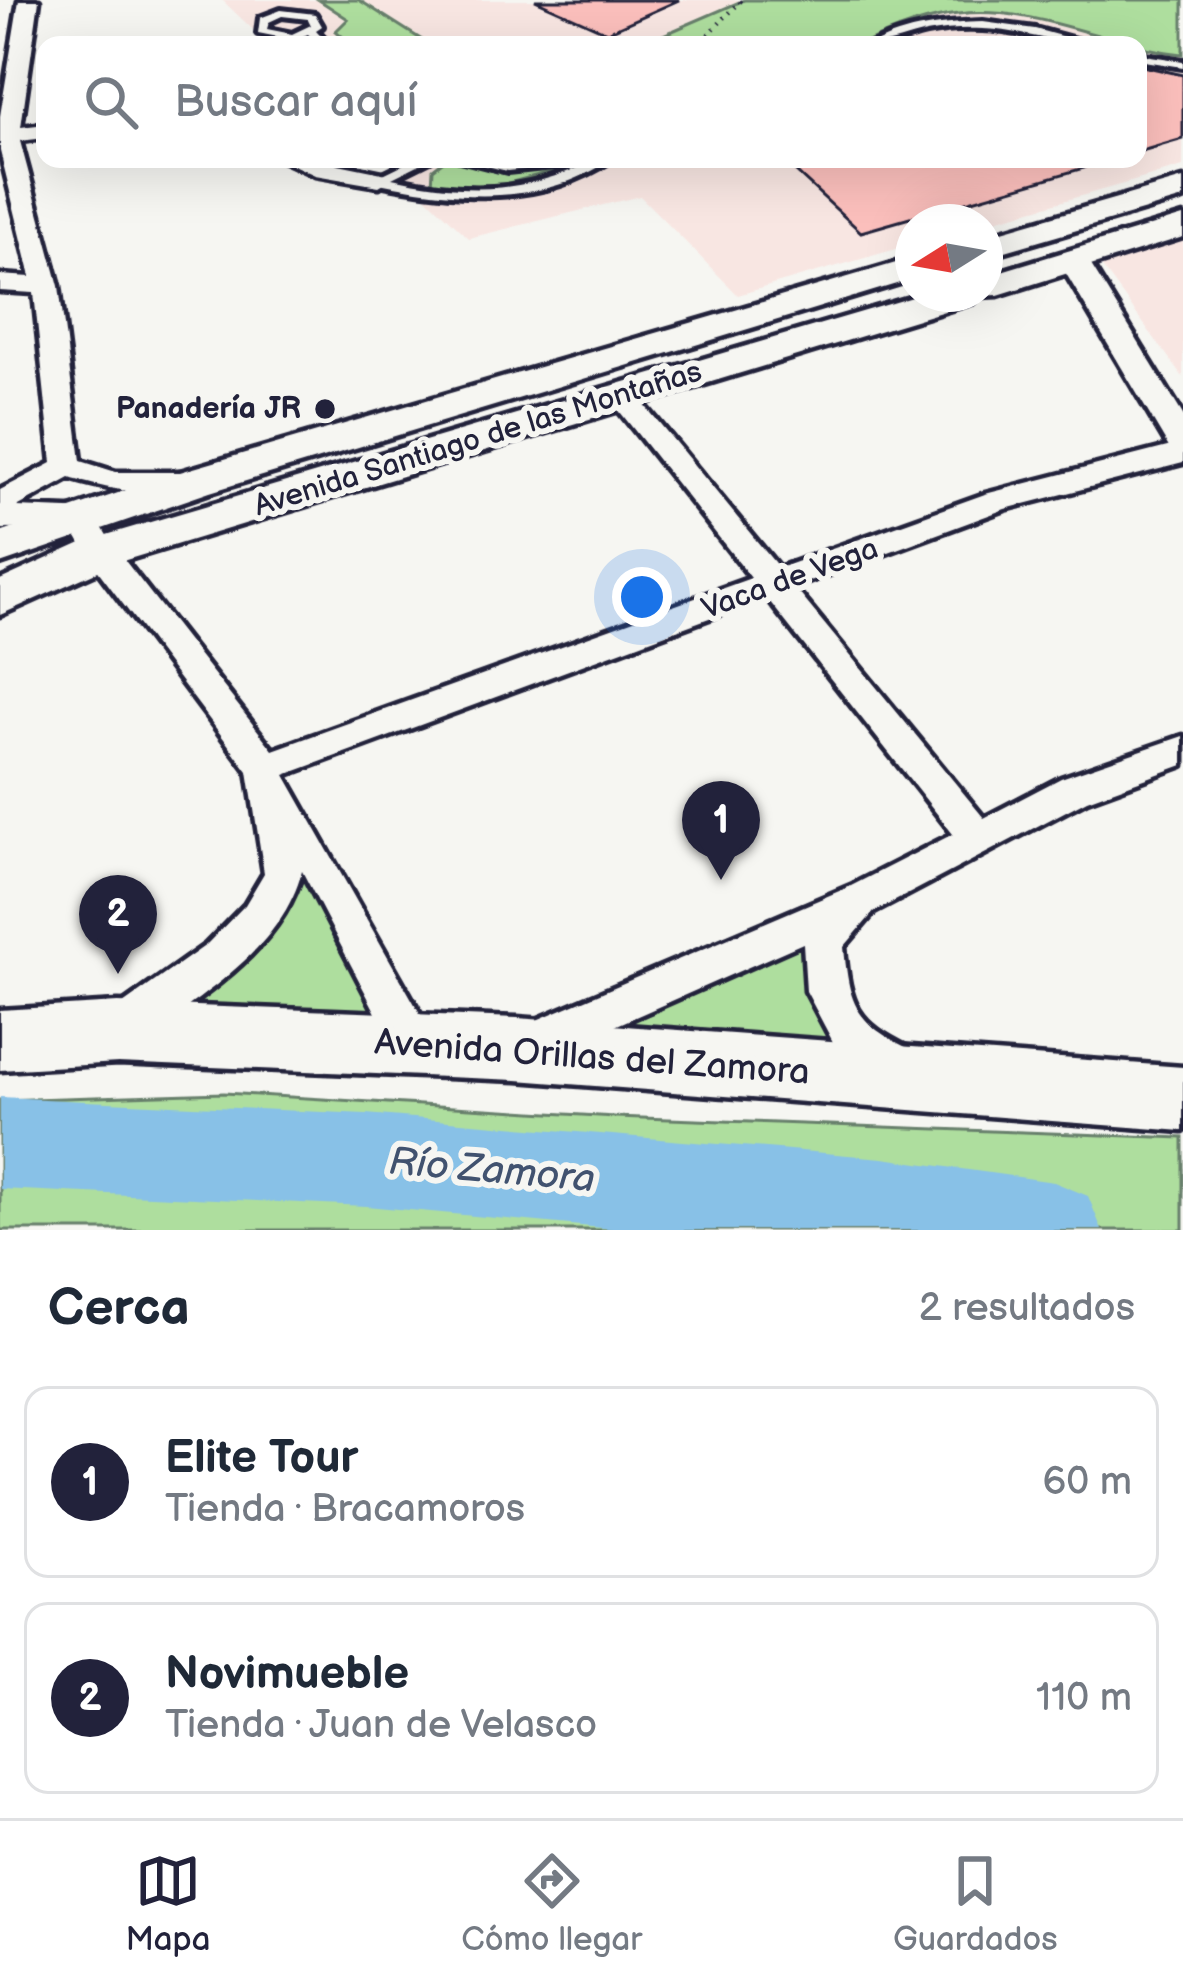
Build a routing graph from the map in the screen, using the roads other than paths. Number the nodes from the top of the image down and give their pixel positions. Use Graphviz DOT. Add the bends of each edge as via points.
graph roads {
  1 [pos="29,0"];
  2 [pos="287,0"];
  3 [pos="302,13"];
  4 [pos="311,31"];
  5 [pos="272,36"];
  6 [pos="298,36"];
  7 [pos="316,36"];
  8 [pos="910,36"];
  9 [pos="1056,36"];
  10 [pos="1147,58"];
  11 [pos="1183,64"];
  12 [pos="36,132"];
  13 [pos="4,137"];
  14 [pos="317,168"];
  15 [pos="402,168"];
  16 [pos="589,168"];
  17 [pos="379,179"];
  18 [pos="1183,189"];
  19 [pos="1183,226"];
  20 [pos="1003,242"];
  21 [pos="1073,260"];
  22 [pos="895,273"];
  23 [pos="1003,281"];
  24 [pos="17,287"];
  25 [pos="902,312"];
  26 [pos="623,397"];
  27 [pos="1183,442"];
  28 [pos="1183,453"];
  29 [pos="67,467"];
  30 [pos="194,482"];
  31 [pos="0,503"];
  32 [pos="0,518"];
  33 [pos="91,535"];
  34 [pos="0,549"];
  35 [pos="778,585"];
  36 [pos="0,599"];
  37 [pos="1183,750"];
  38 [pos="266,767"];
  39 [pos="977,837"];
  40 [pos="865,898"];
  41 [pos="118,1033"];
  42 [pos="0,1040"];
  43 [pos="415,1045"];
  44 [pos="518,1049"];
  45 [pos="941,1084"];
  46 [pos="1183,1099"];
  1 -- 13 [label="street"];
  2 -- 3 [label="lane"];
  3 -- 4 [label="lane" via="316,20"];
  3 -- 5 [label="lane" via="260,18"];
  4 -- 6 [label="lane"];
  4 -- 7 [label="lane"];
  8 -- 9 [label="lane" via="969,22"];
  10 -- 11 [label="lane"];
  12 -- 13 [label="street"];
  13 -- 24 [label="street"];
  14 -- 17 [label="street"];
  15 -- 17 [label="lane"];
  16 -- 17 [label="lane" via="559,184 486,196"];
  18 -- 20 [label="main road"];
  19 -- 21 [label="main road"];
  21 -- 23 [label="main road"];
  21 -- 27 [label="street"];
  22 -- 30 [label="main road, Avenida Santiago de las Montañas"];
  24 -- 29 [label="street"];
  25 -- 26 [label="main road, Avenida Santiago de las Montañas"];
  26 -- 33 [label="main road, Avenida Santiago de las Montañas"];
  26 -- 35 [label="street"];
  28 -- 35 [label="street, Vaca de Vega" via="996,502"];
  29 -- 30 [label="street" via="115,482"];
  29 -- 31 [label="street"];
  30 -- 33 [label="main road, Avenida Santiago de las Montañas"];
  32 -- 33 [label="street"];
  33 -- 34 [label="main road, Avenida Santiago de las Montañas"];
  33 -- 36 [label="main road, Avenida Santiago de las Montañas"];
  33 -- 38 [label="street"];
  35 -- 38 [label="street, Vaca de Vega"];
  35 -- 39 [label="street"];
  37 -- 39 [label="street"];
  38 -- 41 [label="street" via="284,874 220,958"];
  38 -- 43 [label="street"];
  39 -- 40 [label="street"];
  40 -- 44 [label="street"];
  40 -- 45 [label="street" via="824,941 827,991 857,1046"];
  41 -- 42 [label="main road, Avenida Orillas del Zamora"];
  41 -- 43 [label="main road, Avenida Orillas del Zamora"];
  43 -- 44 [label="main road, Avenida Orillas del Zamora"];
  44 -- 45 [label="main road, Avenida Orillas del Zamora"];
  45 -- 46 [label="main road, Avenida Orillas del Zamora"];
}
